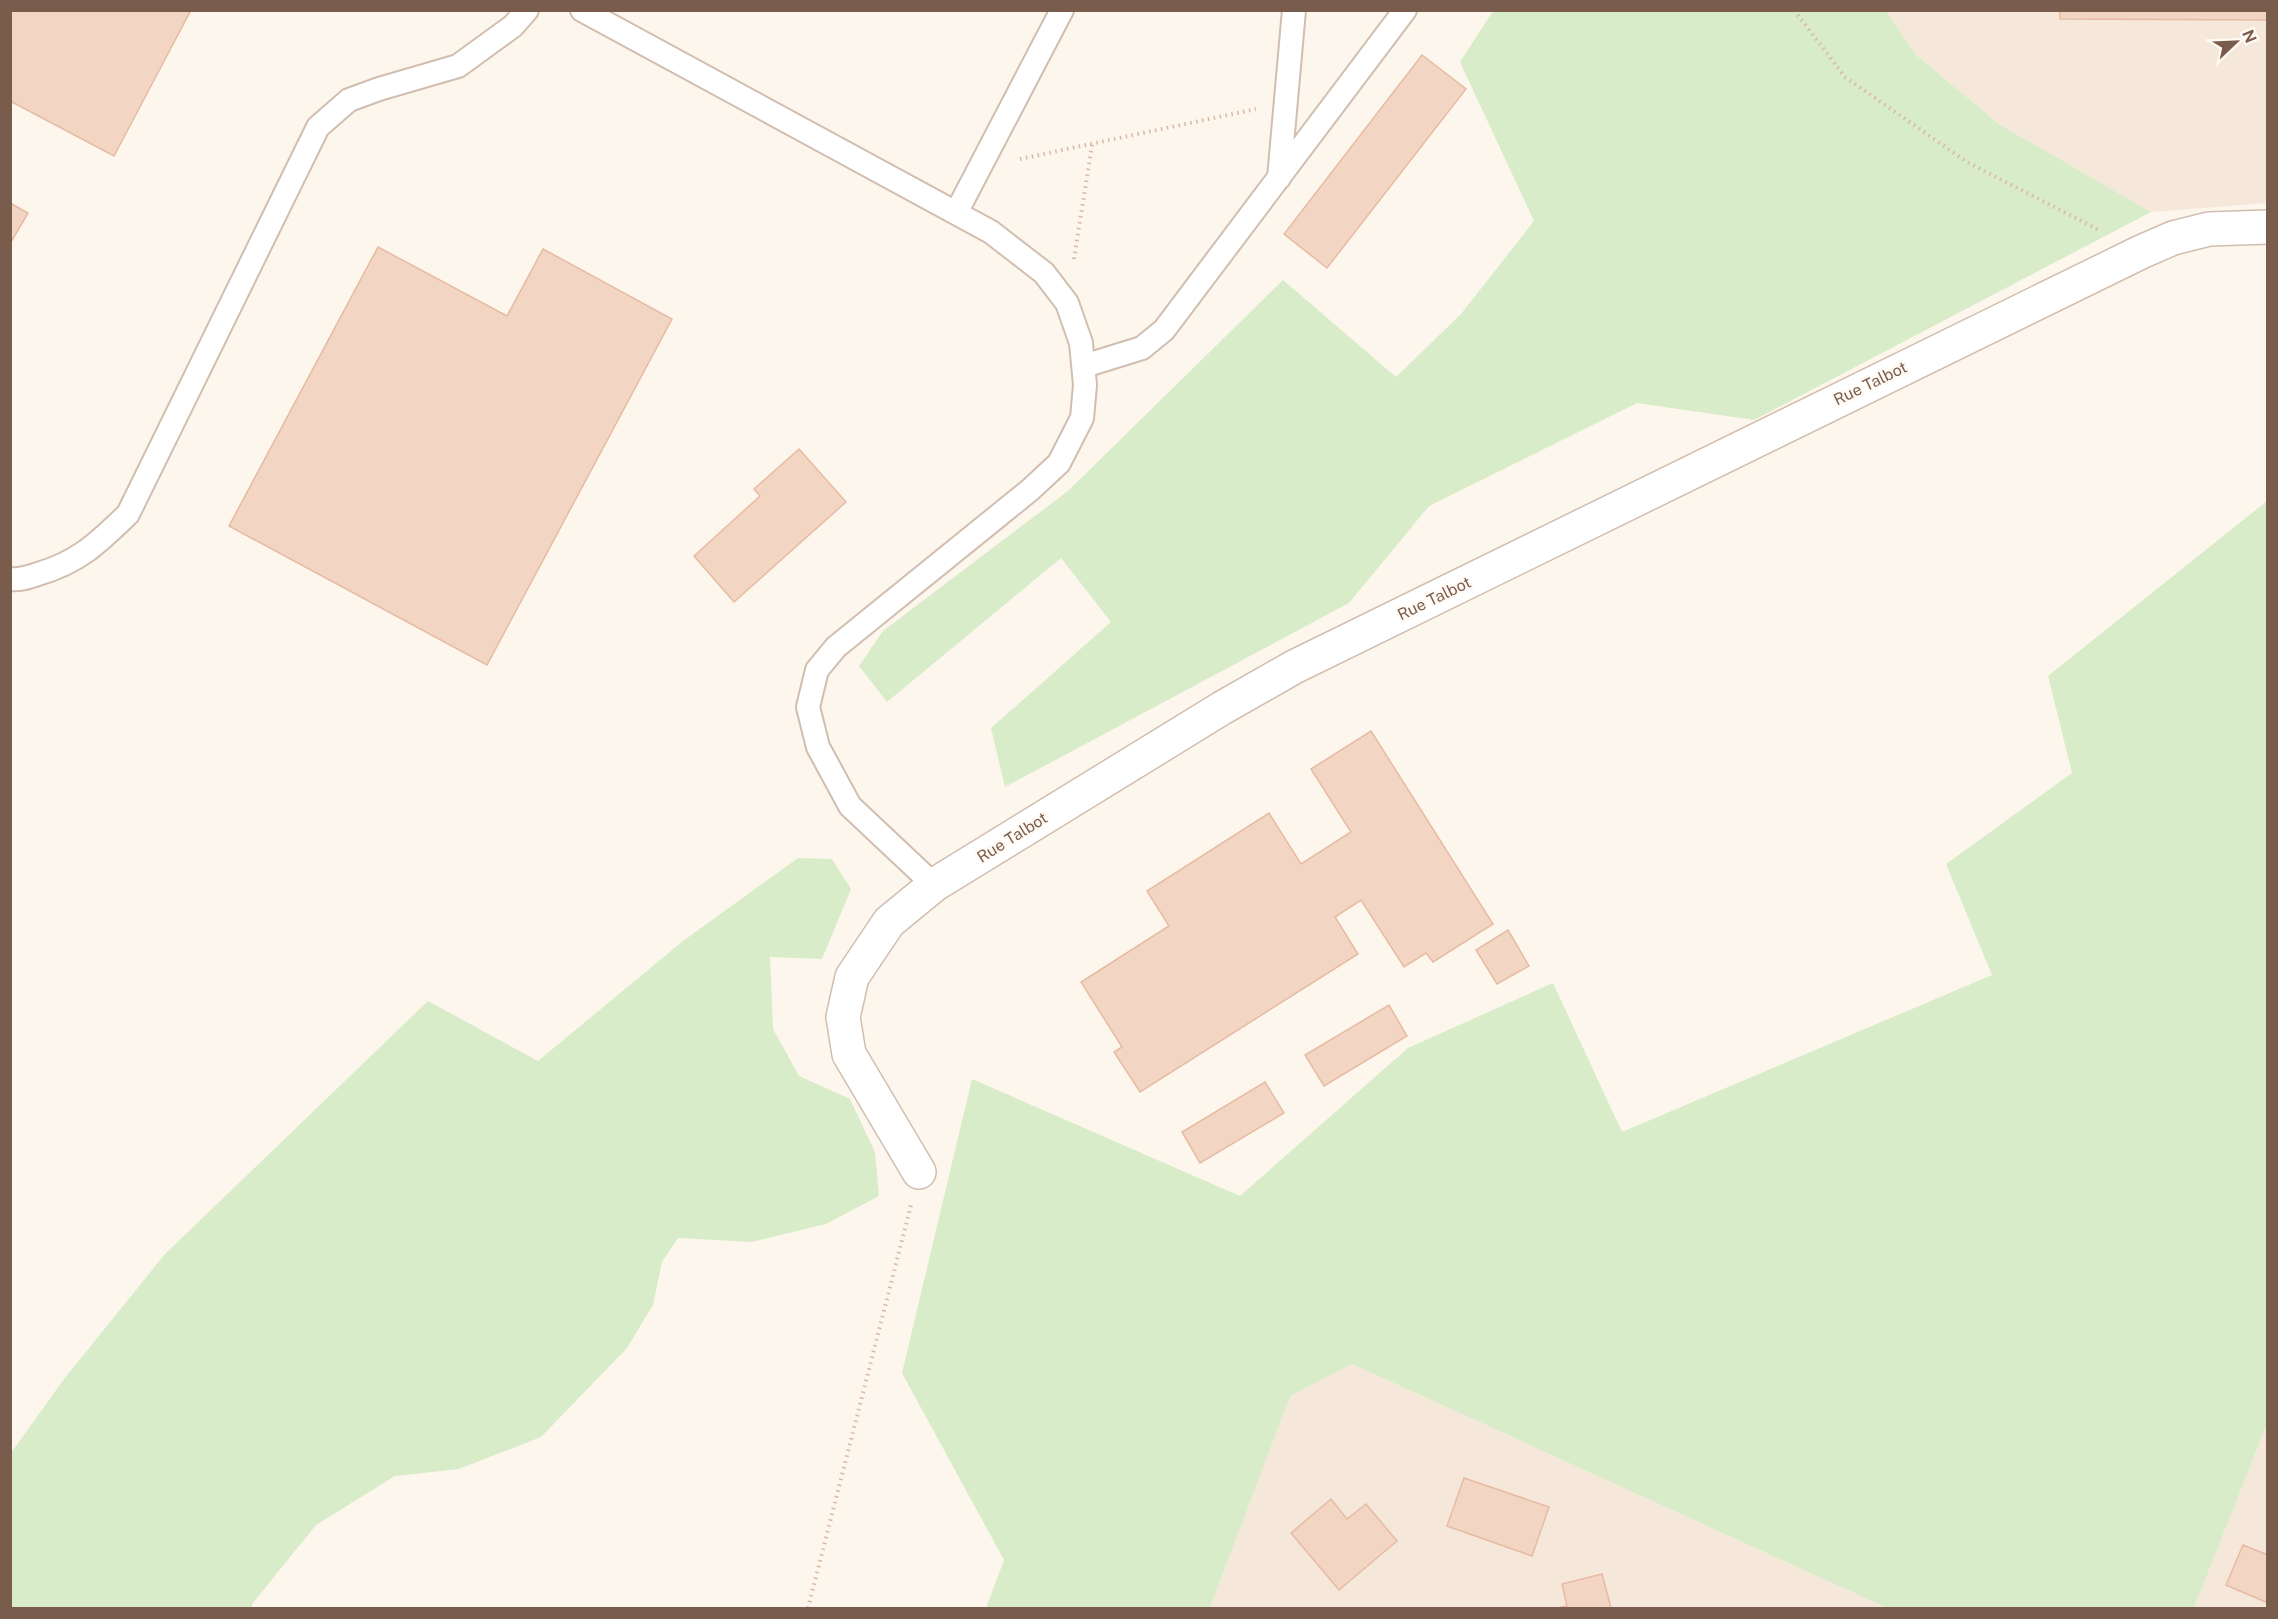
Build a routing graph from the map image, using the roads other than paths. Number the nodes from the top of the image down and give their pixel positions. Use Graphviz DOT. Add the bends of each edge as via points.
graph roads {
  1 [pos="527,10"];
  2 [pos="582,10"];
  3 [pos="1062,10"];
  4 [pos="1294,10"];
  5 [pos="1405,10"];
  6 [pos="1279,178"];
  7 [pos="956,213"];
  8 [pos="2268,226"];
  9 [pos="1084,366"];
  10 [pos="10,579"];
  11 [pos="934,885"];
  12 [pos="919,1172"];
  1 -- 10 [label="lane" via="513,26 458,66 349,100 318,127 128,514 99,542 64,567"];
  2 -- 7 [label="lane"];
  3 -- 7 [label="lane"];
  4 -- 6 [label="lane"];
  5 -- 6 [label="lane"];
  6 -- 9 [label="lane" via="1164,330 1142,348"];
  7 -- 9 [label="lane" via="991,232 1044,273 1067,303 1081,343"];
  8 -- 11 [label="street, Rue Talbot" via="2209,229 2173,238 2141,252 1294,667"];
  9 -- 11 [label="lane" via="1082,418 1059,463 836,647 817,670 808,707 818,747 838,786 850,806"];
  11 -- 12 [label="street, Rue Talbot" via="889,922 852,977 843,1017 849,1054"];
}
